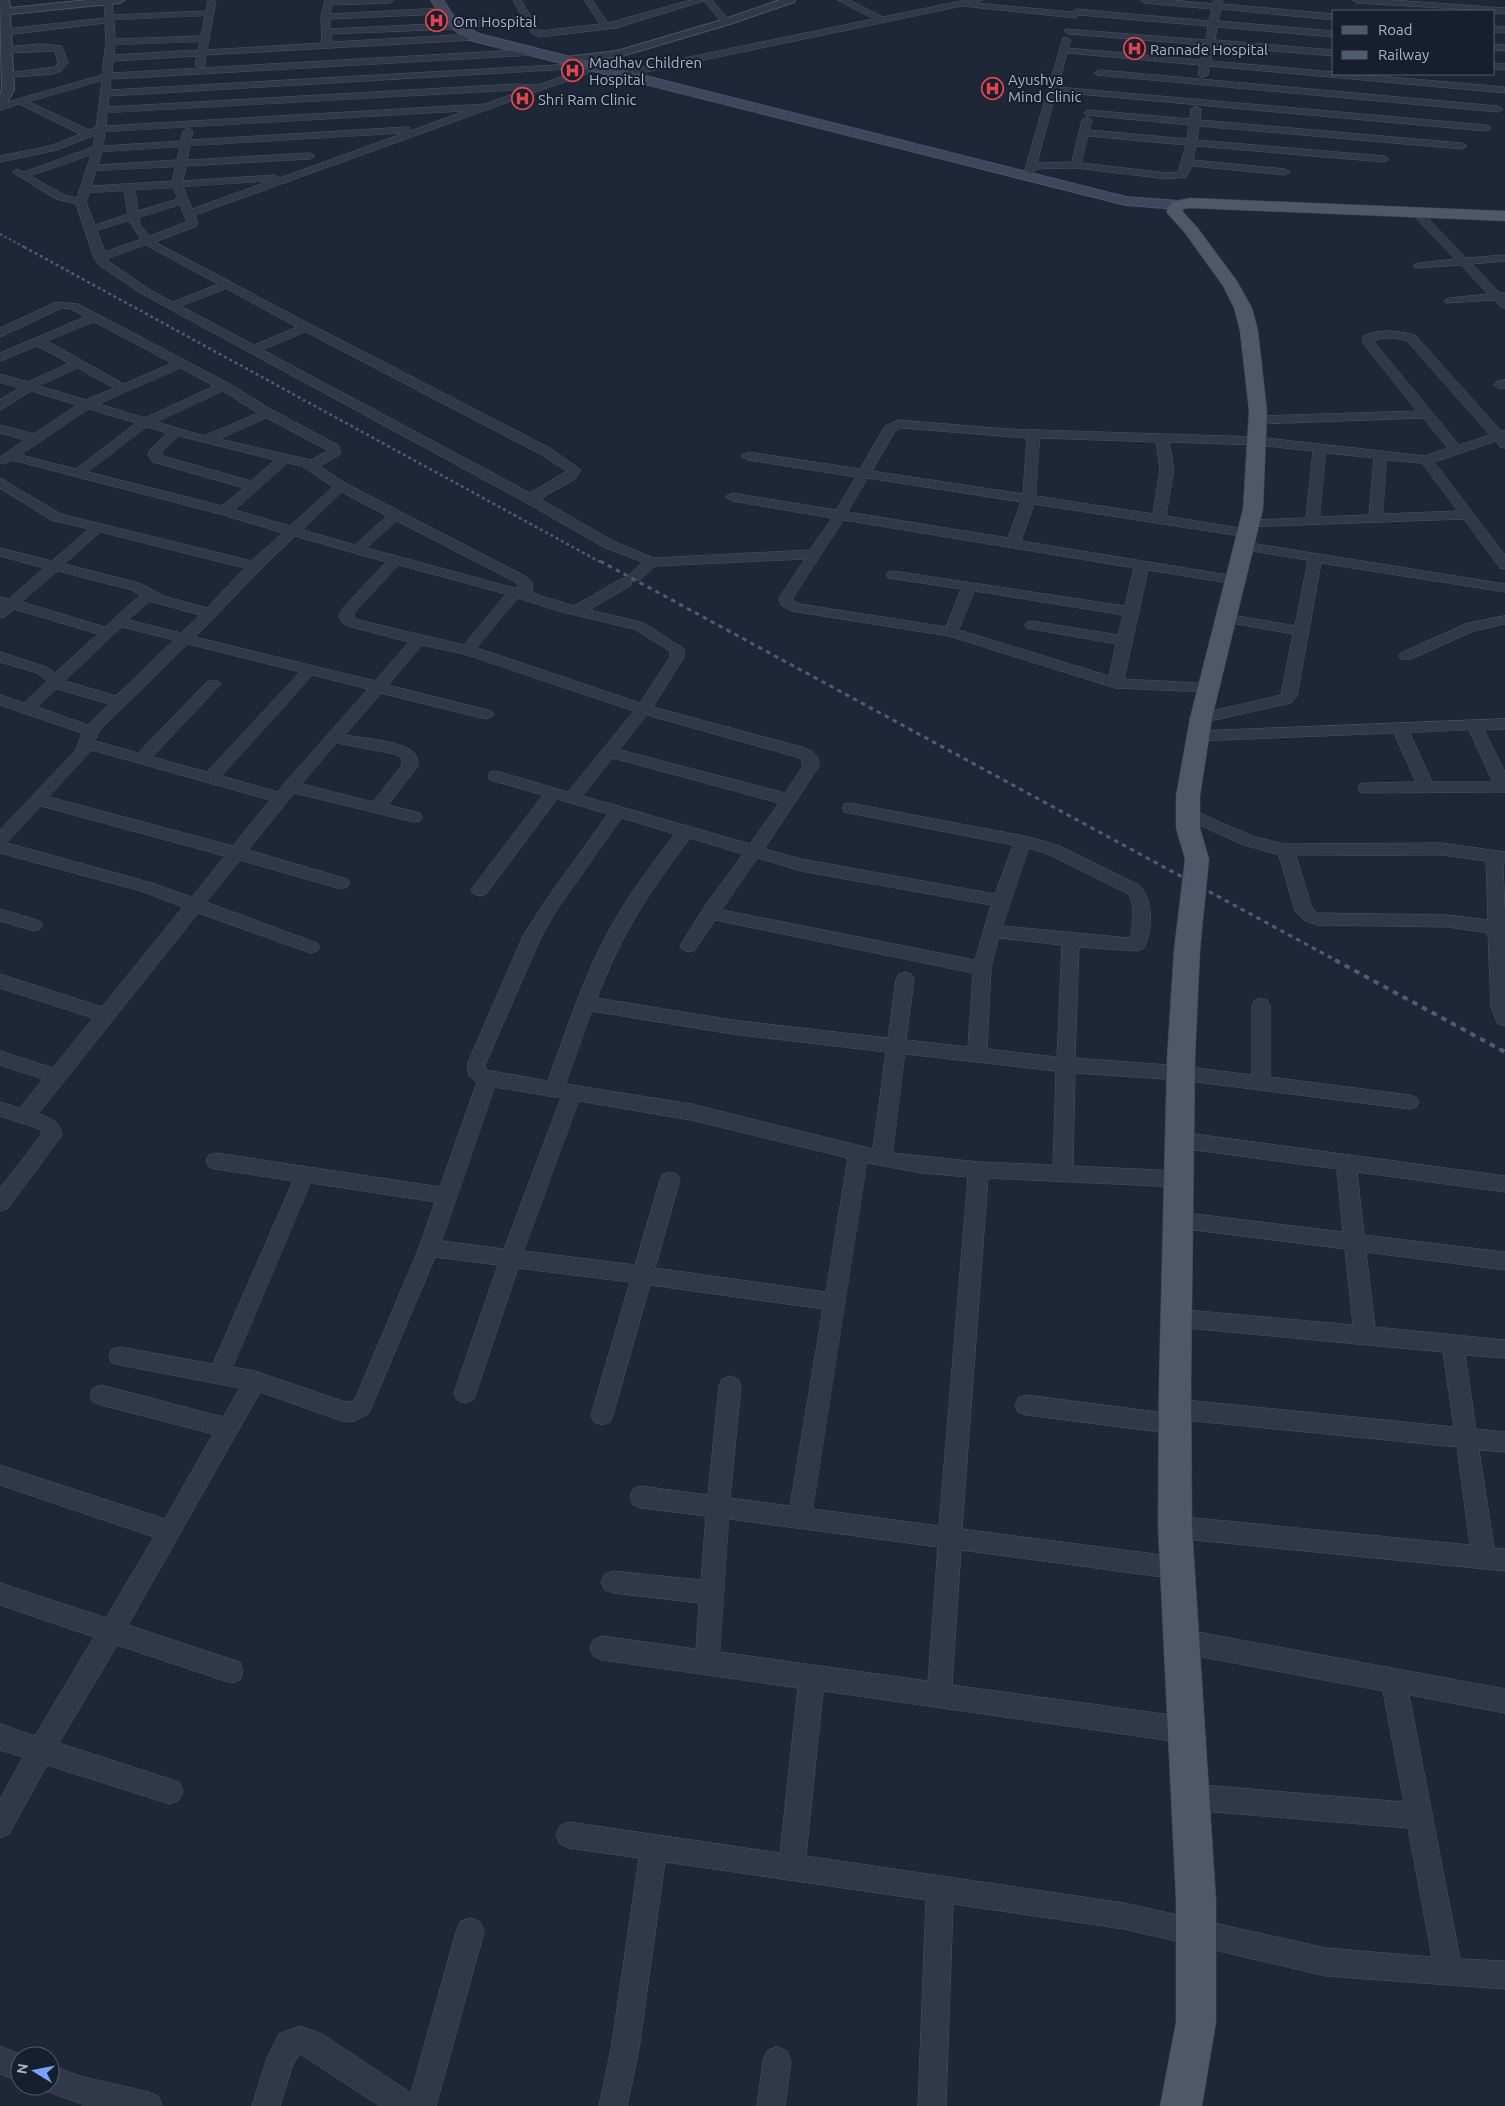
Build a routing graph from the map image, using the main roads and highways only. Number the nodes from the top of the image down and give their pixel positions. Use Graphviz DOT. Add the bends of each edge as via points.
graph roads {
  1 [pos="440,6"];
  2 [pos="1178,205"];
  3 [pos="1505,216"];
  4 [pos="1181,2106"];
  1 -- 2 [label="main road" via="453,26 474,37 1029,171 1126,201"];
  2 -- 3 [label="main road" via="1234,204"];
  2 -- 4 [label="main road" via="1175,213 1213,260 1243,308 1258,430 1253,509 1199,727 1188,796 1188,828 1196,859 1187,950 1181,1073 1175,1527 1196,1933 1196,2022"];
}
